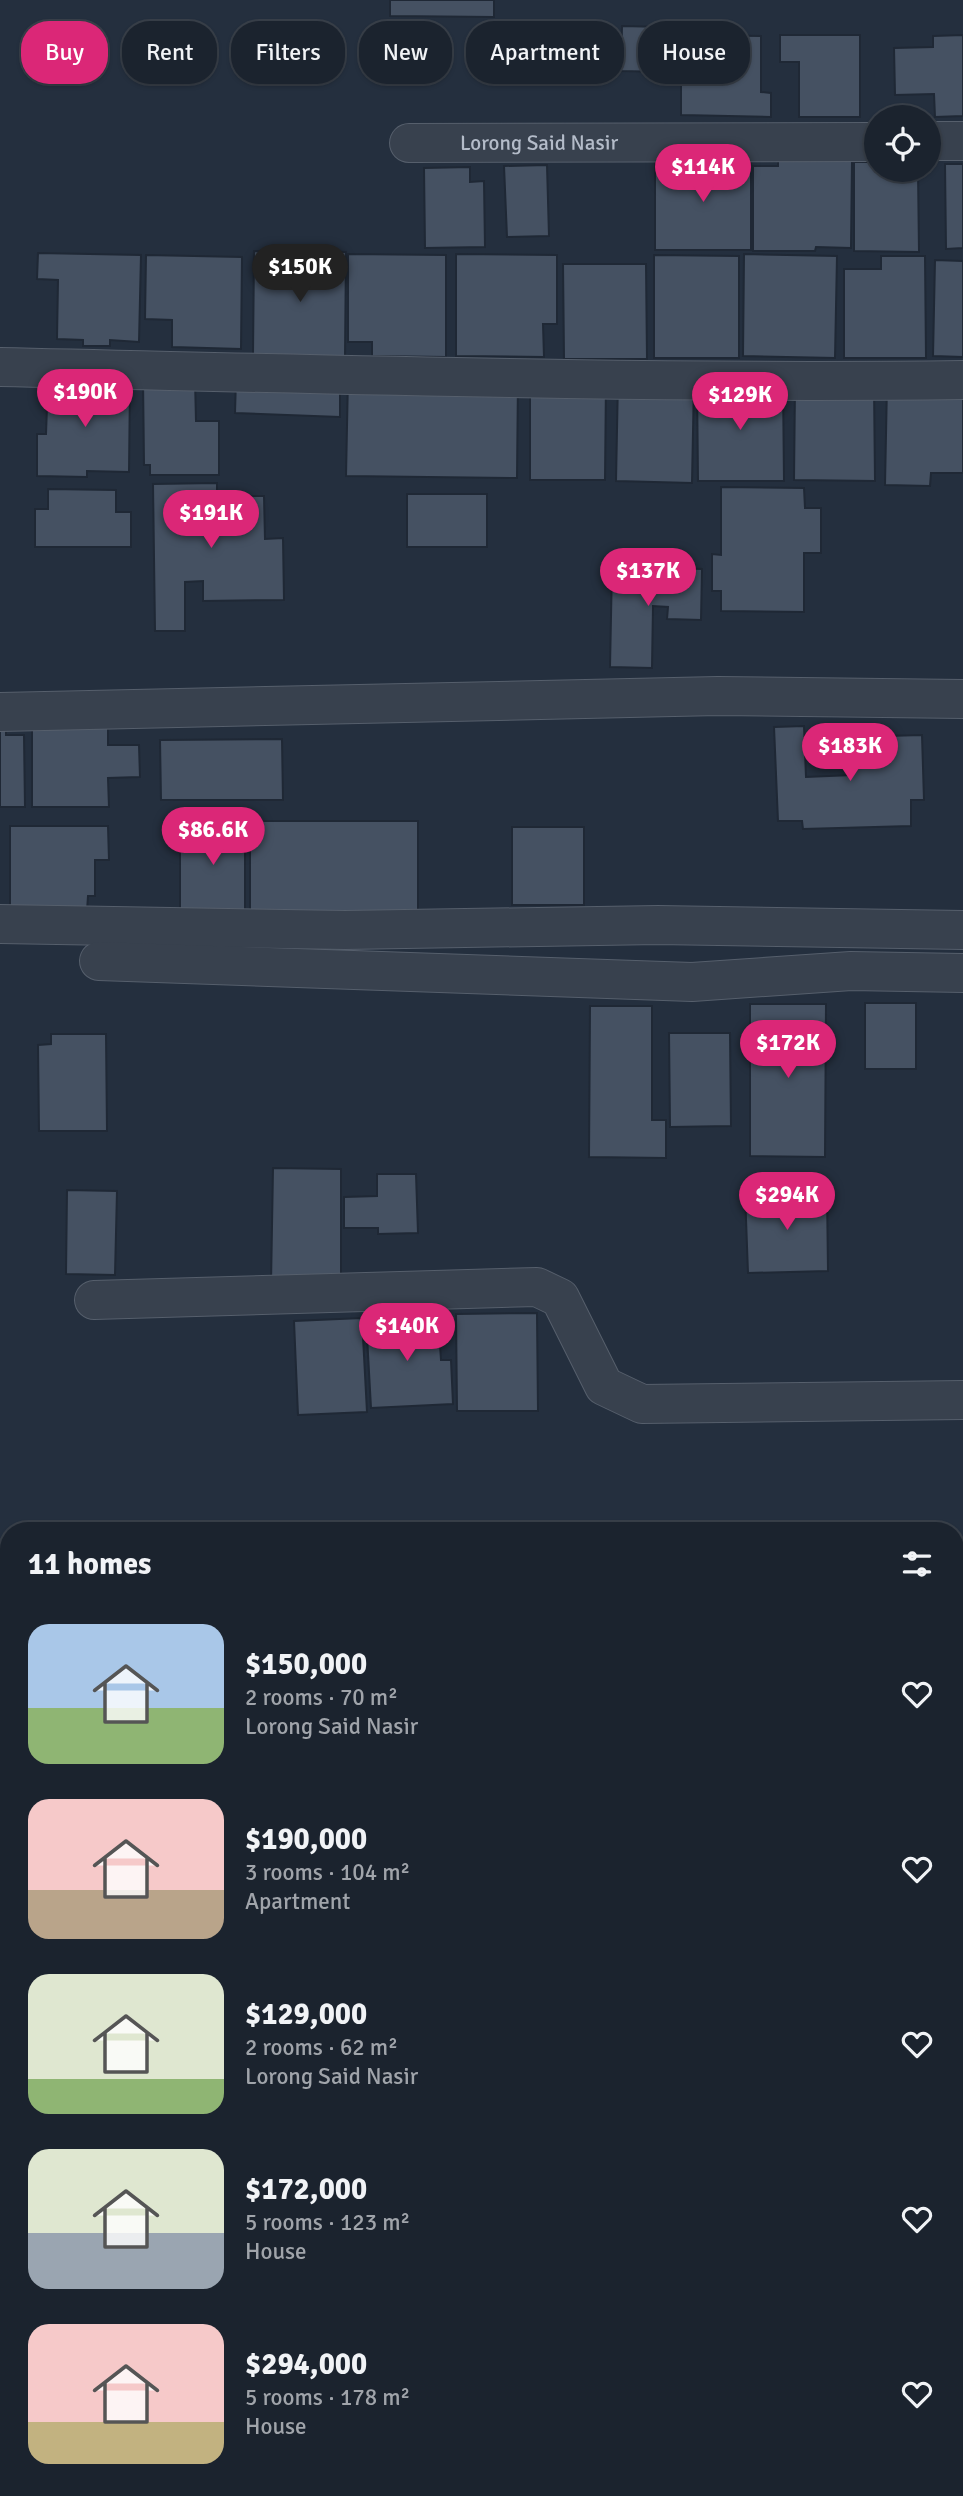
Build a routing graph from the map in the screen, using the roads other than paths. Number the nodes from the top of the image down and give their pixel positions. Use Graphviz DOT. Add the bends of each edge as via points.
graph roads {
  1 [pos="941,141"];
  2 [pos="963,141"];
  3 [pos="864,142"];
  4 [pos="409,143"];
  5 [pos="0,367"];
  6 [pos="963,380"];
  7 [pos="963,699"];
  8 [pos="0,712"];
  9 [pos="0,924"];
  10 [pos="963,930"];
  11 [pos="99,961"];
  12 [pos="963,973"];
  13 [pos="94,1300"];
  14 [pos="963,1400"];
  1 -- 2 [label="street"];
  3 -- 4 [label="street, Lorong Said Nasir"];
  5 -- 6 [label="street"];
  7 -- 8 [label="street" via="718,696"];
  9 -- 10 [label="street" via="345,930 658,925"];
  11 -- 12 [label="street" via="692,982 851,971"];
  13 -- 14 [label="street" via="537,1287 560,1298 604,1386 642,1404"];
}
